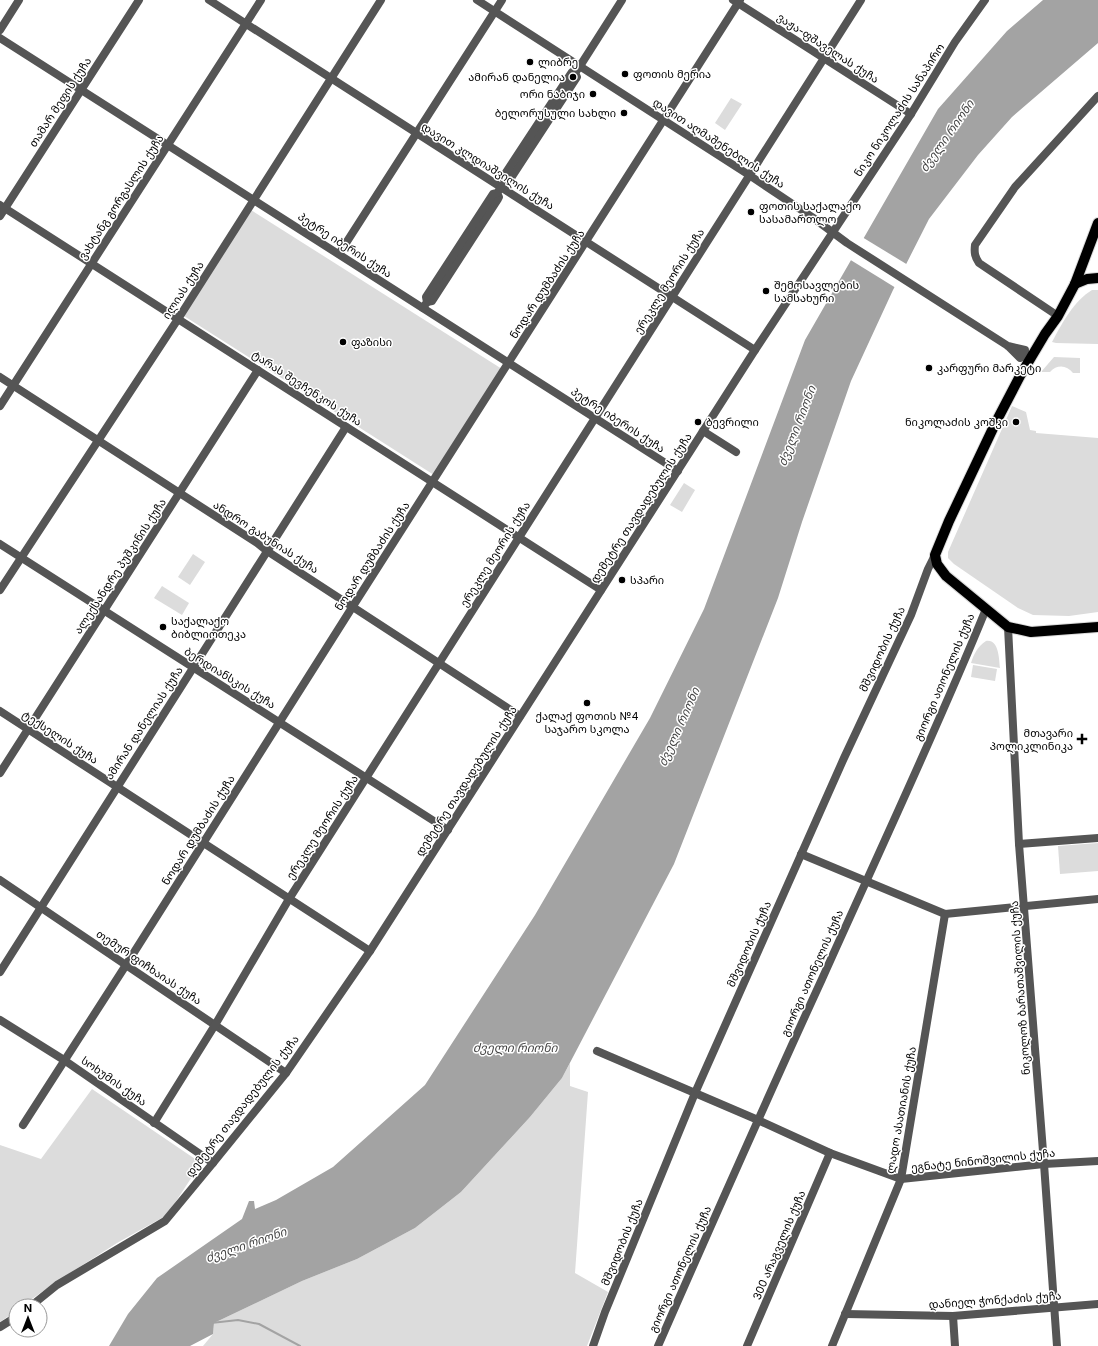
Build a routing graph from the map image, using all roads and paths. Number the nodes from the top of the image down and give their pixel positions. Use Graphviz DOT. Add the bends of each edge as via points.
graph roads {
  1 [pos="19,0"];
  2 [pos="139,0"];
  3 [pos="209,0"];
  4 [pos="261,0"];
  5 [pos="381,0"];
  6 [pos="477,0"];
  7 [pos="502,0"];
  8 [pos="622,0"];
  9 [pos="860,0"];
  10 [pos="985,0"];
  11 [pos="737,1"];
  12 [pos="494,11"];
  13 [pos="245,24"];
  14 [pos="0,30"];
  15 [pos="0,38"];
  16 [pos="824,58"];
  17 [pos="577,69"];
  18 [pos="331,79"];
  19 [pos="81,90"];
  20 [pos="1098,97"];
  21 [pos="911,114"];
  22 [pos="663,120"];
  23 [pos="416,133"];
  24 [pos="168,144"];
  25 [pos="749,176"];
  26 [pos="501,187"];
  27 [pos="254,200"];
  28 [pos="2,207"];
  29 [pos="0,216"];
  30 [pos="1098,223"];
  31 [pos="832,232"];
  32 [pos="586,242"];
  33 [pos="1094,245"];
  34 [pos="339,254"];
  35 [pos="91,264"];
  36 [pos="1098,278"];
  37 [pos="1075,284"];
  38 [pos="672,297"];
  39 [pos="425,305"];
  40 [pos="1058,316"];
  41 [pos="178,319"];
  42 [pos="1042,339"];
  43 [pos="755,350"];
  44 [pos="1019,352"];
  45 [pos="509,364"];
  46 [pos="258,370"];
  47 [pos="0,376"];
  48 [pos="1020,376"];
  49 [pos="13,385"];
  50 [pos="0,406"];
  51 [pos="595,418"];
  52 [pos="346,427"];
  53 [pos="703,431"];
  54 [pos="98,441"];
  55 [pos="736,452"];
  56 [pos="678,472"];
  57 [pos="432,482"];
  58 [pos="179,493"];
  59 [pos="519,537"];
  60 [pos="0,544"];
  61 [pos="267,551"];
  62 [pos="935,555"];
  63 [pos="22,557"];
  64 [pos="928,569"];
  65 [pos="946,576"];
  66 [pos="0,590"];
  67 [pos="601,590"];
  68 [pos="353,606"];
  69 [pos="986,609"];
  70 [pos="104,610"];
  71 [pos="1008,627"];
  72 [pos="1098,627"];
  73 [pos="439,663"];
  74 [pos="193,667"];
  75 [pos="0,711"];
  76 [pos="520,716"];
  77 [pos="280,722"];
  78 [pos="28,729"];
  79 [pos="0,773"];
  80 [pos="366,778"];
  81 [pos="116,787"];
  82 [pos="448,830"];
  83 [pos="1098,838"];
  84 [pos="203,843"];
  85 [pos="1019,844"];
  86 [pos="801,854"];
  87 [pos="0,880"];
  88 [pos="866,881"];
  89 [pos="289,899"];
  90 [pos="1098,899"];
  91 [pos="1024,906"];
  92 [pos="40,907"];
  93 [pos="945,914"];
  94 [pos="370,951"];
  95 [pos="126,965"];
  96 [pos="0,972"];
  97 [pos="0,1020"];
  98 [pos="215,1025"];
  99 [pos="597,1051"];
  100 [pos="64,1060"];
  101 [pos="286,1072"];
  102 [pos="695,1093"];
  103 [pos="758,1120"];
  104 [pos="154,1123"];
  105 [pos="23,1125"];
  106 [pos="830,1153"];
  107 [pos="1098,1161"];
  108 [pos="213,1164"];
  109 [pos="1044,1164"];
  110 [pos="901,1179"];
  111 [pos="41,1298"];
  112 [pos="1098,1304"];
  113 [pos="1054,1308"];
  114 [pos="845,1314"];
  115 [pos="953,1316"];
  116 [pos="593,1346"];
  117 [pos="658,1346"];
  118 [pos="747,1346"];
  119 [pos="832,1346"];
  120 [pos="955,1346"];
  121 [pos="1057,1346"];
  1 -- 14 [label="street"];
  2 -- 19 [label="street, თამარ მეფის ქუჩა"];
  3 -- 13 [label="street, დავით კლდიაშვილის ქუჩა"];
  4 -- 13 [label="street, ვახტანგ გორგასლის ქუჩა"];
  5 -- 18 [label="street, ილიას ქუჩა"];
  6 -- 12 [label="street, დავით აღმაშენებლის ქუჩა"];
  7 -- 12 [label="street"];
  8 -- 17 [label="street"];
  9 -- 16 [label="street, ერეკლე მეორის ქუჩა"];
  10 -- 21 [label="street, ნიკო ნიკოლაძის სანაპირო" via="955,42"];
  11 -- 16 [label="street, ვაჟა-ფშაველას ქუჩა"];
  11 -- 22 [label="street, ნოდარ დუმბაძის ქუჩა"];
  12 -- 17 [label="street, დავით აღმაშენებლის ქუჩა"];
  12 -- 23 [label="street"];
  13 -- 18 [label="street, დავით კლდიაშვილის ქუჩა"];
  13 -- 24 [label="street, ვახტანგ გორგასლის ქუჩა"];
  15 -- 19 [label="street, პეტრე იბერის ქუჩა"];
  16 -- 21 [label="street, ვაჟა-ფშაველას ქუჩა"];
  16 -- 25 [label="street, ერეკლე მეორის ქუჩა"];
  17 -- 22 [label="street, დავით აღმაშენებლის ქუჩა"];
  17 -- 26 [label="street" via="572,72 503,177"];
  18 -- 23 [label="street, დავით კლდიაშვილის ქუჩა"];
  18 -- 27 [label="street, ილიას ქუჩა"];
  19 -- 24 [label="street, პეტრე იბერის ქუჩა"];
  19 -- 28 [label="street, თამარ მეფის ქუჩა"];
  20 -- 40 [label="street" via="1015,187 975,245 974,252 979,263"];
  21 -- 31 [label="street, ნიკო ნიკოლაძის სანაპირო"];
  22 -- 25 [label="street, დავით აღმაშენებლის ქუჩა"];
  22 -- 32 [label="street, ნოდარ დუმბაძის ქუჩა"];
  23 -- 26 [label="street, დავით კლდიაშვილის ქუჩა"];
  23 -- 34 [label="street"];
  24 -- 27 [label="street, პეტრე იბერის ქუჩა"];
  24 -- 35 [label="street, ვახტანგ გორგასლის ქუჩა"];
  25 -- 31 [label="street, დავით აღმაშენებლის ქუჩა"];
  25 -- 38 [label="street, ერეკლე მეორის ქუჩა"];
  26 -- 32 [label="street, დავით კლდიაშვილის ქუჩა"];
  26 -- 39 [label="street" via="493,194 426,297"];
  27 -- 34 [label="street, პეტრე იბერის ქუჩა"];
  27 -- 41 [label="street, ილიას ქუჩა"];
  28 -- 29 [label="street, თამარ მეფის ქუჩა"];
  28 -- 35 [label="street, ტარას შევჩენკოს ქუჩა"];
  30 -- 33 [label="main road"];
  31 -- 43 [label="street, დემეტრე თავდადებულის ქუჩა"];
  31 -- 44 [label="street, დავით აღმაშენებლის ქუჩა"];
  32 -- 38 [label="street, დავით კლდიაშვილის ქუჩა"];
  32 -- 45 [label="street, ნოდარ დუმბაძის ქუჩა"];
  33 -- 37 [label="main road"];
  34 -- 39 [label="street, პეტრე იბერის ქუჩა"];
  35 -- 41 [label="street, ტარას შევჩენკოს ქუჩა"];
  35 -- 49 [label="street, ვახტანგ გორგასლის ქუჩა"];
  36 -- 37 [label="main road"];
  37 -- 40 [label="main road"];
  38 -- 43 [label="street, დავით კლდიაშვილის ქუჩა"];
  38 -- 51 [label="street, ერეკლე მეორის ქუჩა"];
  39 -- 45 [label="street, პეტრე იბერის ქუჩა"];
  40 -- 42 [label="main road"];
  41 -- 46 [label="street, ტარას შევჩენკოს ქუჩა"];
  41 -- 54 [label="street, ილიას ქუჩა"];
  42 -- 44 [label="street"];
  42 -- 48 [label="main road"];
  43 -- 53 [label="street, დემეტრე თავდადებულის ქუჩა"];
  44 -- 48 [label="street"];
  45 -- 51 [label="street, პეტრე იბერის ქუჩა"];
  45 -- 57 [label="street, ნოდარ დუმბაძის ქუჩა"];
  46 -- 52 [label="street, ტარას შევჩენკოს ქუჩა"];
  46 -- 58 [label="street, ალექსანდრე პუშკინის ქუჩა"];
  47 -- 49 [label="street, ანდრო გაბუნიას ქუჩა"];
  48 -- 62 [label="main road" via="986,442"];
  49 -- 50 [label="street, ვახტანგ გორგასლის ქუჩა"];
  49 -- 54 [label="street, ანდრო გაბუნიას ქუჩა"];
  51 -- 56 [label="street, პეტრე იბერის ქუჩა"];
  51 -- 59 [label="street, ერეკლე მეორის ქუჩა"];
  52 -- 57 [label="street, ტარას შევჩენკოს ქუჩა"];
  52 -- 61 [label="street, ამირან დანელიას ქუჩა"];
  53 -- 55 [label="street"];
  53 -- 56 [label="street, დემეტრე თავდადებულის ქუჩა"];
  54 -- 58 [label="street, ანდრო გაბუნიას ქუჩა"];
  54 -- 63 [label="street, ილიას ქუჩა"];
  56 -- 67 [label="street, დემეტრე თავდადებულის ქუჩა"];
  57 -- 59 [label="street, ტარას შევჩენკოს ქუჩა"];
  57 -- 68 [label="street, ნოდარ დუმბაძის ქუჩა"];
  58 -- 61 [label="street, ანდრო გაბუნიას ქუჩა"];
  58 -- 70 [label="street, ალექსანდრე პუშკინის ქუჩა"];
  59 -- 67 [label="street, ტარას შევჩენკოს ქუჩა"];
  59 -- 73 [label="street, ერეკლე მეორის ქუჩა"];
  60 -- 63 [label="street, ბერდიანსკის ქუჩა"];
  61 -- 68 [label="street, ანდრო გაბუნიას ქუჩა"];
  61 -- 74 [label="street, ამირან დანელიას ქუჩა"];
  62 -- 64 [label="street, მშვიდობის ქუჩა"];
  62 -- 65 [label="main road" via="937,564"];
  63 -- 66 [label="street, ილიას ქუჩა"];
  63 -- 70 [label="street, ბერდიანსკის ქუჩა"];
  64 -- 65 [label="street"];
  64 -- 86 [label="street, მშვიდობის ქუჩა" via="911,615"];
  65 -- 69 [label="main road"];
  67 -- 76 [label="street, დემეტრე თავდადებულის ქუჩა"];
  68 -- 73 [label="street, ანდრო გაბუნიას ქუჩა"];
  68 -- 77 [label="street, ნოდარ დუმბაძის ქუჩა"];
  69 -- 71 [label="main road"];
  69 -- 88 [label="street, გიორგი ათონელის ქუჩა"];
  70 -- 74 [label="street, ბერდიანსკის ქუჩა"];
  70 -- 78 [label="street, ალექსანდრე პუშკინის ქუჩა"];
  71 -- 72 [label="main road" via="1031,632"];
  71 -- 85 [label="street, ნიკოლოზ ბარათაშვილის ქუჩა"];
  73 -- 76 [label="street, ანდრო გაბუნიას ქუჩა"];
  73 -- 80 [label="street, ერეკლე მეორის ქუჩა"];
  74 -- 77 [label="street, ბერდიანსკის ქუჩა"];
  74 -- 81 [label="street, ამირან დანელიას ქუჩა"];
  75 -- 78 [label="street, ტექსელის ქუჩა"];
  76 -- 82 [label="street, დემეტრე თავდადებულის ქუჩა"];
  77 -- 80 [label="street, ბერდიანსკის ქუჩა"];
  77 -- 84 [label="street, ნოდარ დუმბაძის ქუჩა"];
  78 -- 79 [label="street, ალექსანდრე პუშკინის ქუჩა"];
  78 -- 81 [label="street, ტექსელის ქუჩა"];
  80 -- 82 [label="street, ბერდიანსკის ქუჩა"];
  80 -- 89 [label="street, ერეკლე მეორის ქუჩა"];
  81 -- 84 [label="street, ტექსელის ქუჩა"];
  81 -- 92 [label="street, ამირან დანელიას ქუჩა"];
  82 -- 94 [label="street, დემეტრე თავდადებულის ქუჩა"];
  83 -- 85 [label="street"];
  84 -- 89 [label="street, ტექსელის ქუჩა"];
  84 -- 95 [label="street, ნოდარ დუმბაძის ქუჩა"];
  85 -- 91 [label="street, ნიკოლოზ ბარათაშვილის ქუჩა"];
  86 -- 88 [label="street"];
  86 -- 102 [label="street, მშვიდობის ქუჩა"];
  87 -- 92 [label="street, თემურ ფიჩხაიას ქუჩა"];
  88 -- 93 [label="street"];
  88 -- 103 [label="street, გიორგი ათონელის ქუჩა"];
  89 -- 94 [label="street, ტექსელის ქუჩა"];
  89 -- 98 [label="street, ერეკლე მეორის ქუჩა"];
  90 -- 91 [label="street"];
  91 -- 93 [label="street"];
  91 -- 109 [label="street, ნიკოლოზ ბარათაშვილის ქუჩა"];
  92 -- 95 [label="street, თემურ ფიჩხაიას ქუჩა"];
  92 -- 96 [label="street, ამირან დანელიას ქუჩა"];
  93 -- 110 [label="street, ლადო ასათიანის ქუჩა"];
  94 -- 101 [label="street, დემეტრე თავდადებულის ქუჩა"];
  95 -- 98 [label="street, თემურ ფიჩხაიას ქუჩა"];
  95 -- 100 [label="street, ნოდარ დუმბაძის ქუჩა"];
  97 -- 100 [label="street, სოხუმის ქუჩა"];
  98 -- 101 [label="street, თემურ ფიჩხაიას ქუჩა"];
  98 -- 104 [label="street, ერეკლე მეორის ქუჩა"];
  99 -- 102 [label="street, ეგნატე ნინოშვილის ქუჩა"];
  100 -- 104 [label="street, სოხუმის ქუჩა"];
  100 -- 105 [label="street, ნოდარ დუმბაძის ქუჩა"];
  101 -- 108 [label="street, დემეტრე თავდადებულის ქუჩა"];
  102 -- 103 [label="street, ეგნატე ნინოშვილის ქუჩა"];
  102 -- 116 [label="street, მშვიდობის ქუჩა"];
  103 -- 106 [label="street, ეგნატე ნინოშვილის ქუჩა"];
  103 -- 117 [label="street, გიორგი ათონელის ქუჩა"];
  104 -- 108 [label="street, სოხუმის ქუჩა"];
  106 -- 110 [label="street, ეგნატე ნინოშვილის ქუჩა"];
  106 -- 118 [label="street, 300 არაგველის ქუჩა"];
  107 -- 109 [label="street, ეგნატე ნინოშვილის ქუჩა"];
  108 -- 111 [label="street, დემეტრე თავდადებულის ქუჩა" via="165,1221 57,1285"];
  109 -- 110 [label="street, ეგნატე ნინოშვილის ქუჩა"];
  109 -- 113 [label="street, ნიკოლოზ ბარათაშვილის ქუჩა"];
  110 -- 114 [label="street, ლადო ასათიანის ქუჩა"];
  112 -- 113 [label="street, დანიელ ჭონქაძის ქუჩა"];
  113 -- 115 [label="street, დანიელ ჭონქაძის ქუჩა"];
  113 -- 121 [label="street, ნიკოლოზ ბარათაშვილის ქუჩა"];
  114 -- 115 [label="street, დანიელ ჭონქაძის ქუჩა"];
  114 -- 119 [label="street, ლადო ასათიანის ქუჩა"];
  115 -- 120 [label="street"];
}
